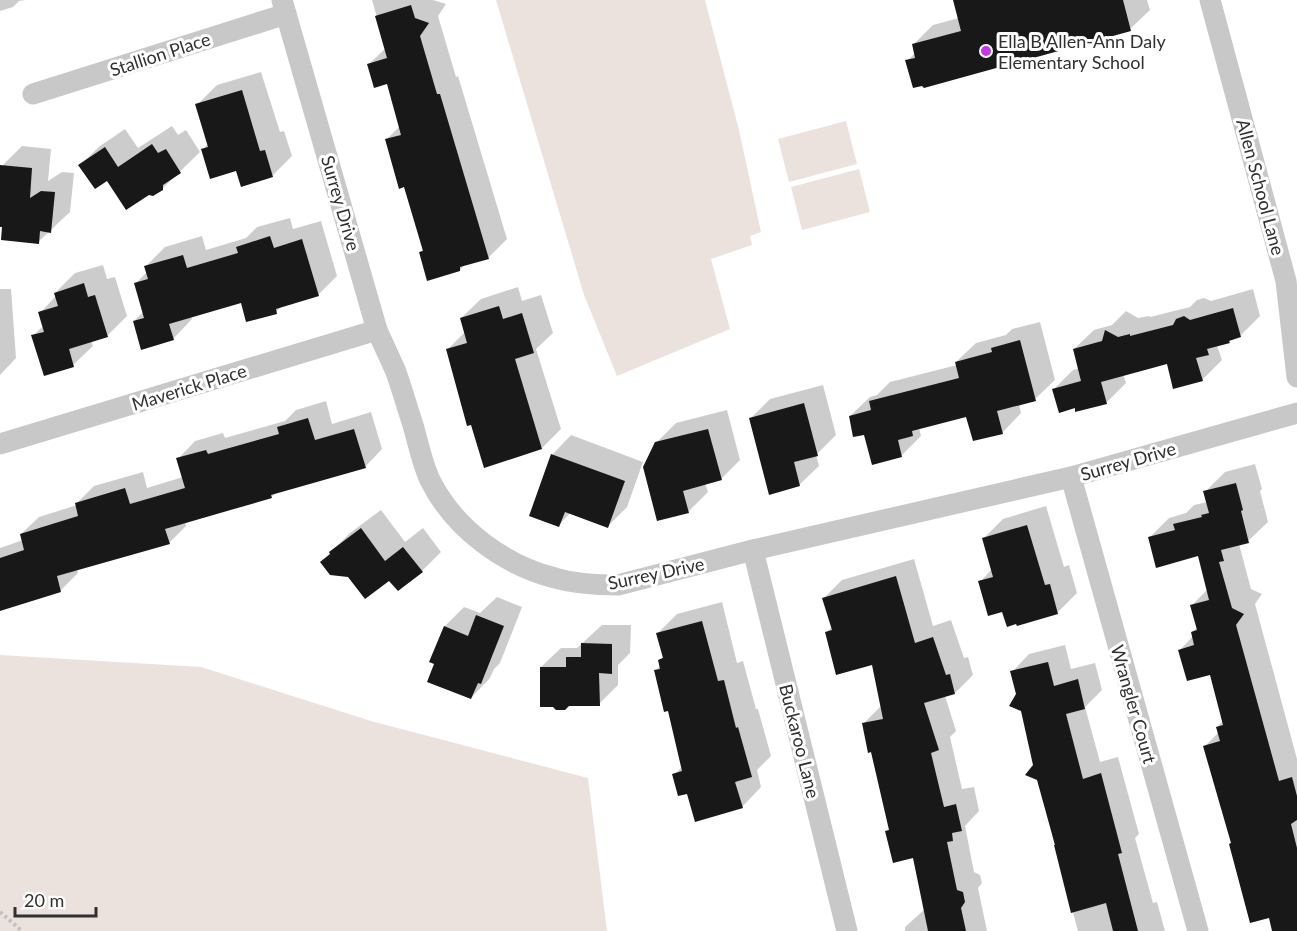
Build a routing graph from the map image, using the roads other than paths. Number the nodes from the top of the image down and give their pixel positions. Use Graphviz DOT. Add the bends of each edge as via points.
graph roads {
  1 [pos="1210,0"];
  2 [pos="284,7"];
  3 [pos="33,94"];
  4 [pos="377,330"];
  5 [pos="1297,377"];
  6 [pos="1297,413"];
  7 [pos="0,444"];
  8 [pos="1071,477"];
  9 [pos="753,550"];
  10 [pos="847,931"];
  11 [pos="1198,931"];
  1 -- 5 [label="street, Allen School Lane" via="1286,281"];
  2 -- 3 [label="street, Stallion Place"];
  2 -- 4 [label="street, Surrey Drive"];
  4 -- 7 [label="street, Maverick Place"];
  4 -- 9 [label="street, Surrey Drive" via="397,374 430,480 473,535 511,561 574,583 618,585"];
  6 -- 8 [label="street, Surrey Drive"];
  8 -- 9 [label="street, Surrey Drive"];
  8 -- 11 [label="street, Wrangler Court"];
  9 -- 10 [label="street, Buckaroo Lane"];
}
